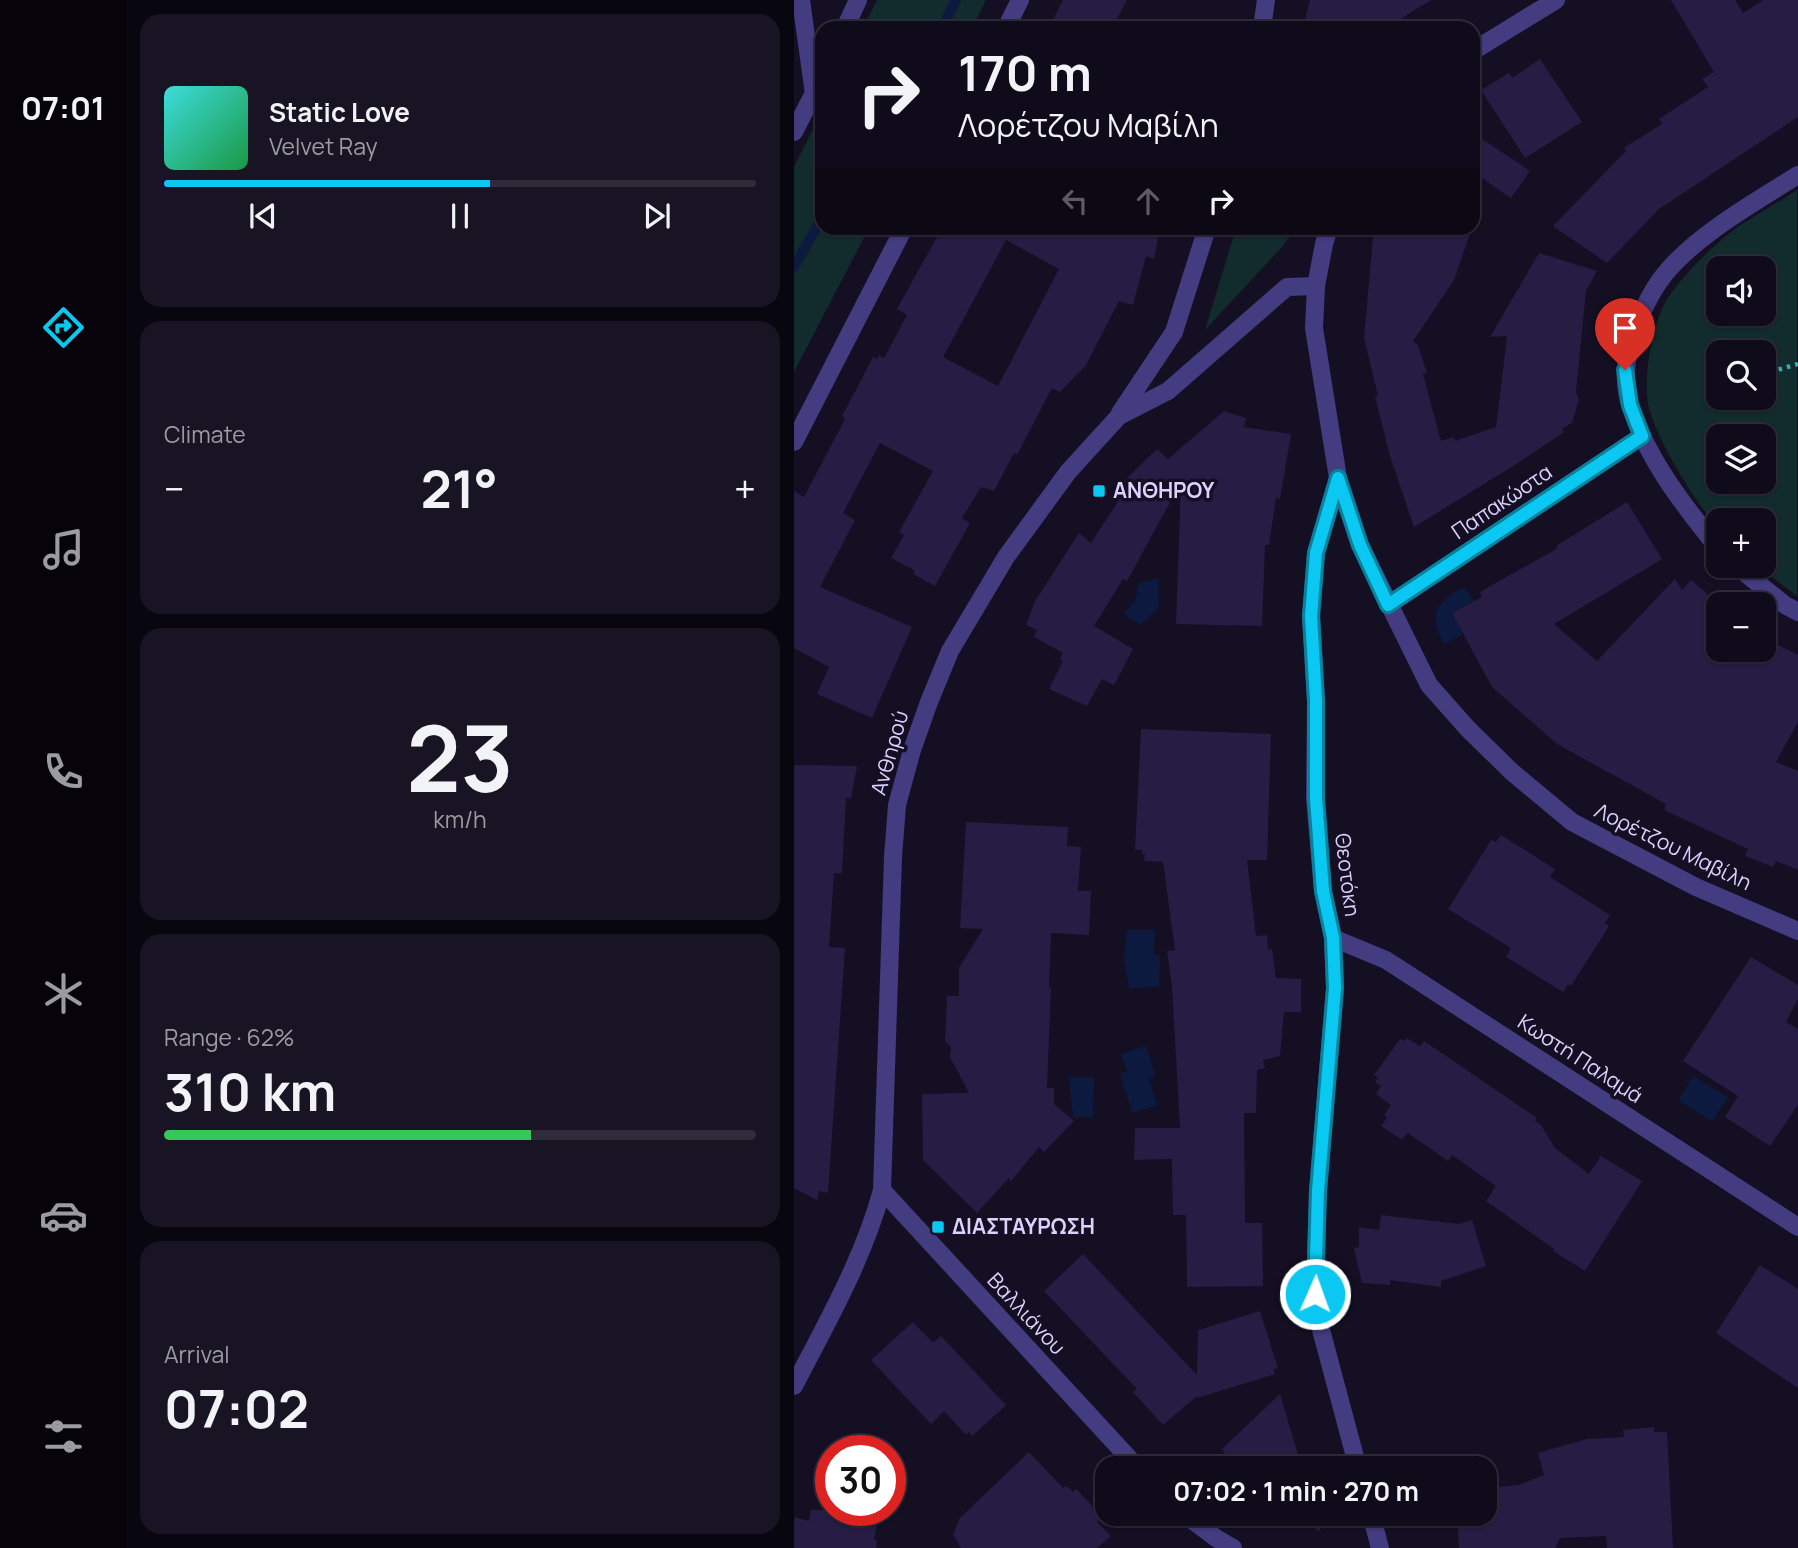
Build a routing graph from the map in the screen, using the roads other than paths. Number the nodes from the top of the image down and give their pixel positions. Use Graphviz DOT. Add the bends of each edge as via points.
graph roads {
  1 [pos="801,0"];
  2 [pos="858,0"];
  3 [pos="1020,0"];
  4 [pos="1266,0"];
  5 [pos="1556,0"];
  6 [pos="848,21"];
  7 [pos="1010,21"];
  8 [pos="1263,21"];
  9 [pos="1480,47"];
  10 [pos="814,94"];
  11 [pos="794,132"];
  12 [pos="1797,175"];
  13 [pos="900,235"];
  14 [pos="1204,235"];
  15 [pos="1327,235"];
  16 [pos="1316,286"];
  17 [pos="1118,416"];
  18 [pos="1642,436"];
  19 [pos="794,442"];
  20 [pos="1338,478"];
  21 [pos="1706,533"];
  22 [pos="1751,578"];
  23 [pos="1388,605"];
  24 [pos="1797,612"];
  25 [pos="1797,931"];
  26 [pos="1333,938"];
  27 [pos="882,1190"];
  28 [pos="1797,1227"];
  29 [pos="794,1386"];
  30 [pos="1127,1456"];
  31 [pos="1356,1456"];
  32 [pos="1200,1526"];
  33 [pos="1374,1526"];
  34 [pos="1233,1548"];
  35 [pos="1380,1548"];
  1 -- 10 [label="street"];
  2 -- 6 [label="street"];
  3 -- 7 [label="street"];
  4 -- 8 [label="street"];
  5 -- 9 [label="street"];
  10 -- 11 [label="street"];
  12 -- 18 [label="street" via="1694,246 1668,270 1649,297 1629,345 1625,370 1630,405"];
  13 -- 19 [label="street"];
  14 -- 17 [label="street" via="1174,332"];
  15 -- 16 [label="street, Θεοτόκη"];
  16 -- 17 [label="street, Ανθηρού" via="1287,286 1167,391"];
  16 -- 20 [label="street, Θεοτόκη" via="1314,328"];
  17 -- 27 [label="street, Ανθηρού" via="1068,472 980,598 950,651 912,750 897,805 893,857"];
  18 -- 21 [label="street"];
  18 -- 23 [label="street, Παπακώστα"];
  20 -- 23 [label="street, Λορέτζου Μαβίλη" via="1360,545"];
  20 -- 26 [label="street, Θεοτόκη" via="1316,553 1311,616 1316,798 1323,891"];
  22 -- 24 [label="street"];
  23 -- 25 [label="street, Λορέτζου Μαβίλη" via="1429,685 1512,772 1572,822 1696,887"];
  26 -- 28 [label="street, Κωστή Παλαμά" via="1386,960"];
  26 -- 31 [label="street, Θεοτόκη" via="1335,988 1318,1191 1315,1294"];
  27 -- 29 [label="street, Ανθηρού" via="844,1292"];
  27 -- 30 [label="street, Βαλλιάνου"];
  32 -- 34 [label="street"];
  33 -- 35 [label="street"];
}
